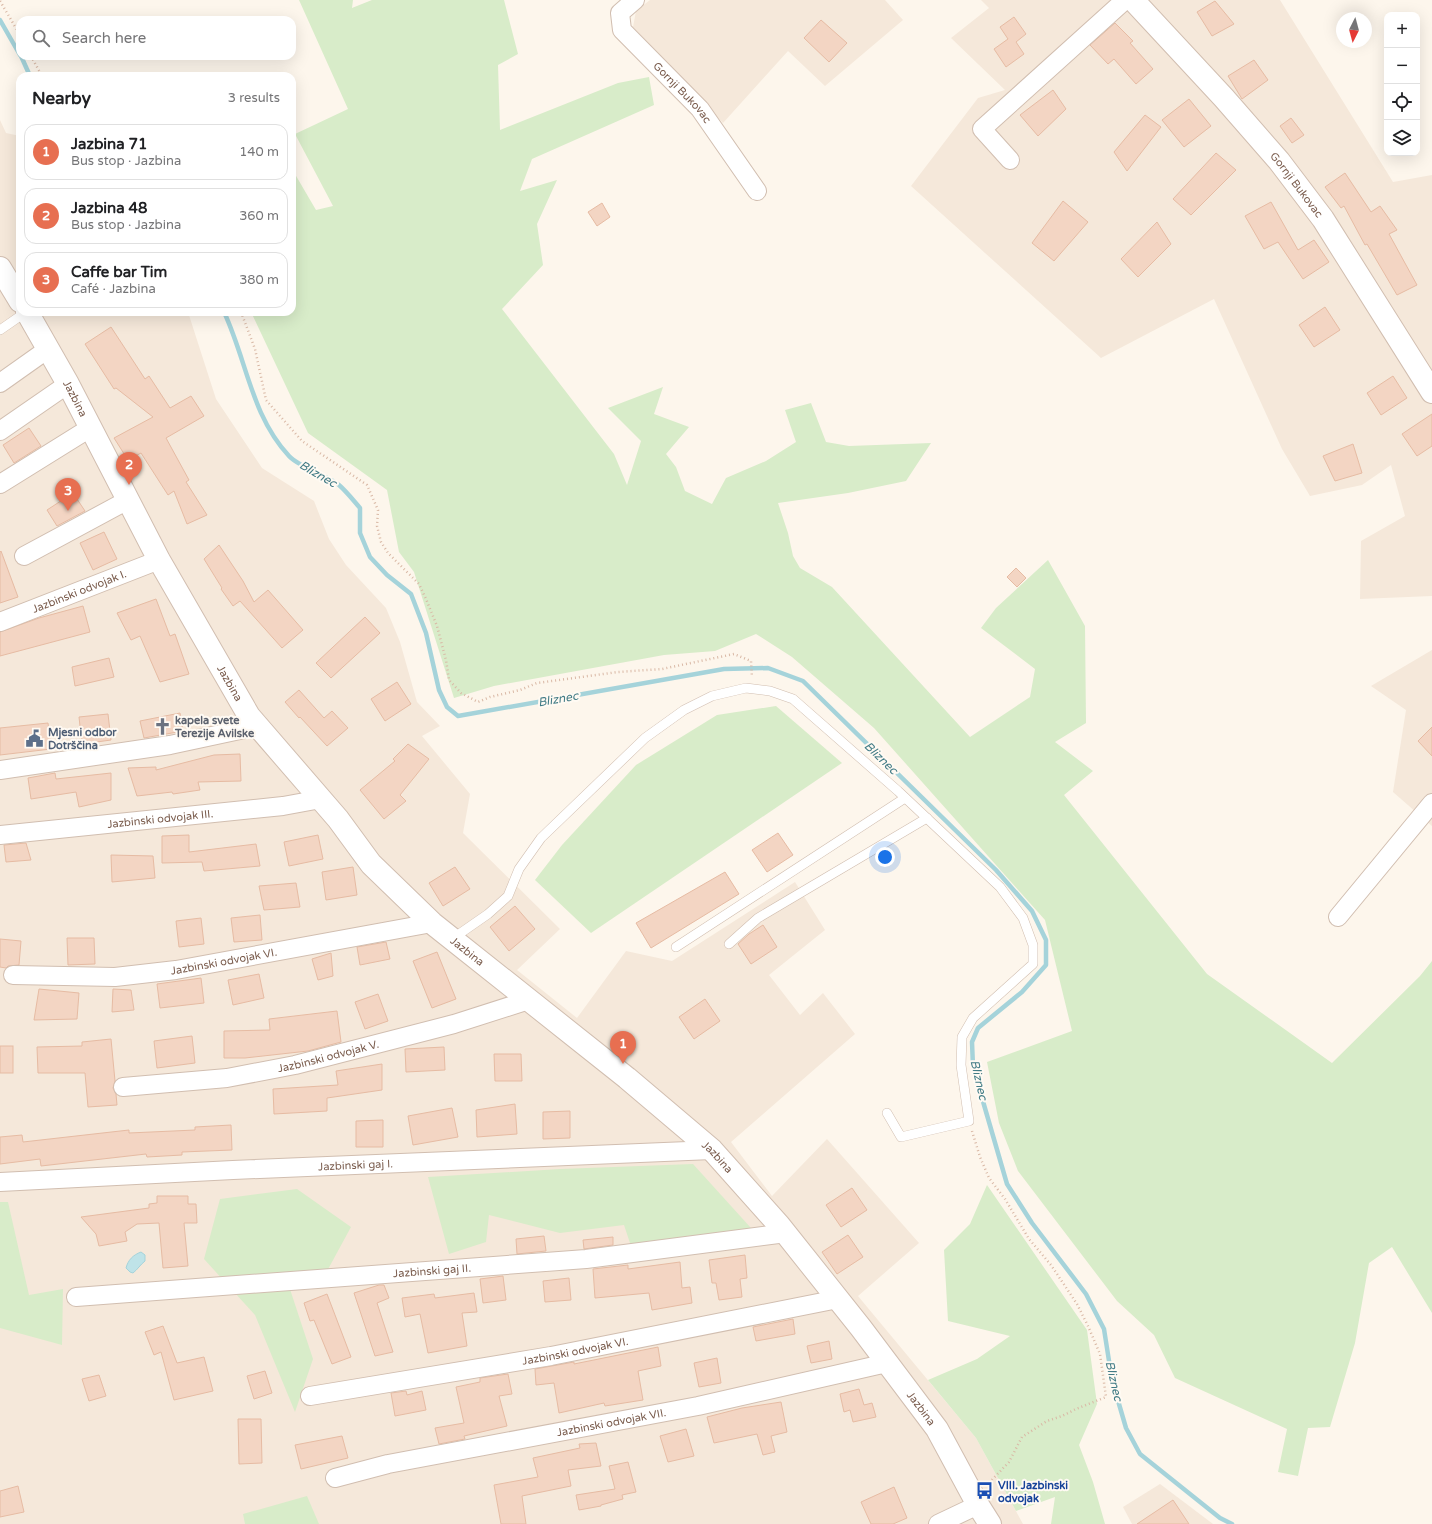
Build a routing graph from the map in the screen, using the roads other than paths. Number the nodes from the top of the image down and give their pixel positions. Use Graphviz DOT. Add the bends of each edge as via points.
graph roads {
  1 [pos="635,0"];
  2 [pos="1125,0"];
  3 [pos="1133,0"];
  4 [pos="1010,160"];
  5 [pos="757,191"];
  6 [pos="0,268"];
  7 [pos="16,294"];
  8 [pos="20,316"];
  9 [pos="28,316"];
  10 [pos="0,330"];
  11 [pos="48,349"];
  12 [pos="0,383"];
  13 [pos="68,384"];
  14 [pos="1432,392"];
  15 [pos="90,428"];
  16 [pos="0,432"];
  17 [pos="0,484"];
  18 [pos="128,500"];
  19 [pos="24,556"];
  20 [pos="159,560"];
  21 [pos="0,622"];
  22 [pos="258,726"];
  23 [pos="0,770"];
  24 [pos="905,798"];
  25 [pos="321,799"];
  26 [pos="1432,803"];
  27 [pos="927,818"];
  28 [pos="0,835"];
  29 [pos="1338,917"];
  30 [pos="432,923"];
  31 [pos="452,939"];
  32 [pos="729,944"];
  33 [pos="676,947"];
  34 [pos="13,975"];
  35 [pos="529,1000"];
  36 [pos="123,1087"];
  37 [pos="887,1113"];
  38 [pos="712,1150"];
  39 [pos="0,1182"];
  40 [pos="786,1233"];
  41 [pos="76,1297"];
  42 [pos="838,1299"];
  43 [pos="887,1363"];
  44 [pos="310,1396"];
  45 [pos="335,1478"];
  46 [pos="981,1496"];
  47 [pos="938,1524"];
  48 [pos="990,1524"];
  1 -- 5 [label="street, Gornji Bukovac" via="620,13 622,30 700,109"];
  2 -- 4 [label="street" via="982,129"];
  3 -- 14 [label="street, Gornji Bukovac" via="1279,160 1323,220"];
  6 -- 7 [label="street"];
  8 -- 10 [label="lane"];
  9 -- 11 [label="street, Jazbina"];
  11 -- 12 [label="street"];
  11 -- 13 [label="street, Jazbina"];
  13 -- 15 [label="street, Jazbina"];
  13 -- 16 [label="street"];
  15 -- 17 [label="street"];
  15 -- 18 [label="street, Jazbina"];
  18 -- 19 [label="street"];
  18 -- 20 [label="street, Jazbina"];
  20 -- 21 [label="street, Jazbinski odvojak I."];
  20 -- 22 [label="street, Jazbina" via="249,716"];
  22 -- 23 [label="street" via="170,745"];
  22 -- 25 [label="street, Jazbina"];
  24 -- 27 [label="lane"];
  24 -- 31 [label="lane" via="793,699 770,691 746,688 712,696 684,710 645,738 541,838 519,869 508,896 488,914"];
  24 -- 33 [label="lane"];
  25 -- 28 [label="street, Jazbinski odvojak III." via="283,806"];
  25 -- 30 [label="street, Jazbina" via="371,864"];
  26 -- 29 [label="street"];
  27 -- 32 [label="lane" via="758,918"];
  27 -- 37 [label="lane" via="1000,887 1023,918 1033,945 1033,964 973,1018 962,1037 961,1065 969,1121 901,1137"];
  30 -- 31 [label="street, Jazbina"];
  30 -- 34 [label="street, Jazbinski odvojak VI." via="176,970 115,977"];
  31 -- 35 [label="street, Jazbina"];
  35 -- 36 [label="street, Jazbinski odvojak V." via="454,1024 295,1066 227,1078"];
  35 -- 38 [label="street, Jazbina"];
  38 -- 39 [label="street, Jazbinski gaj I."];
  38 -- 40 [label="street, Jazbina"];
  40 -- 41 [label="street, Jazbinski gaj II." via="586,1259"];
  40 -- 42 [label="street, Jazbina"];
  42 -- 43 [label="street, Jazbina"];
  42 -- 44 [label="street, Jazbinski odvojak VI." via="551,1356"];
  43 -- 45 [label="street, Jazbinski odvojak VII." via="698,1406 388,1464"];
  43 -- 46 [label="street, Jazbina" via="937,1429"];
  46 -- 47 [label="street"];
  46 -- 48 [label="street, Jazbina"];
}
